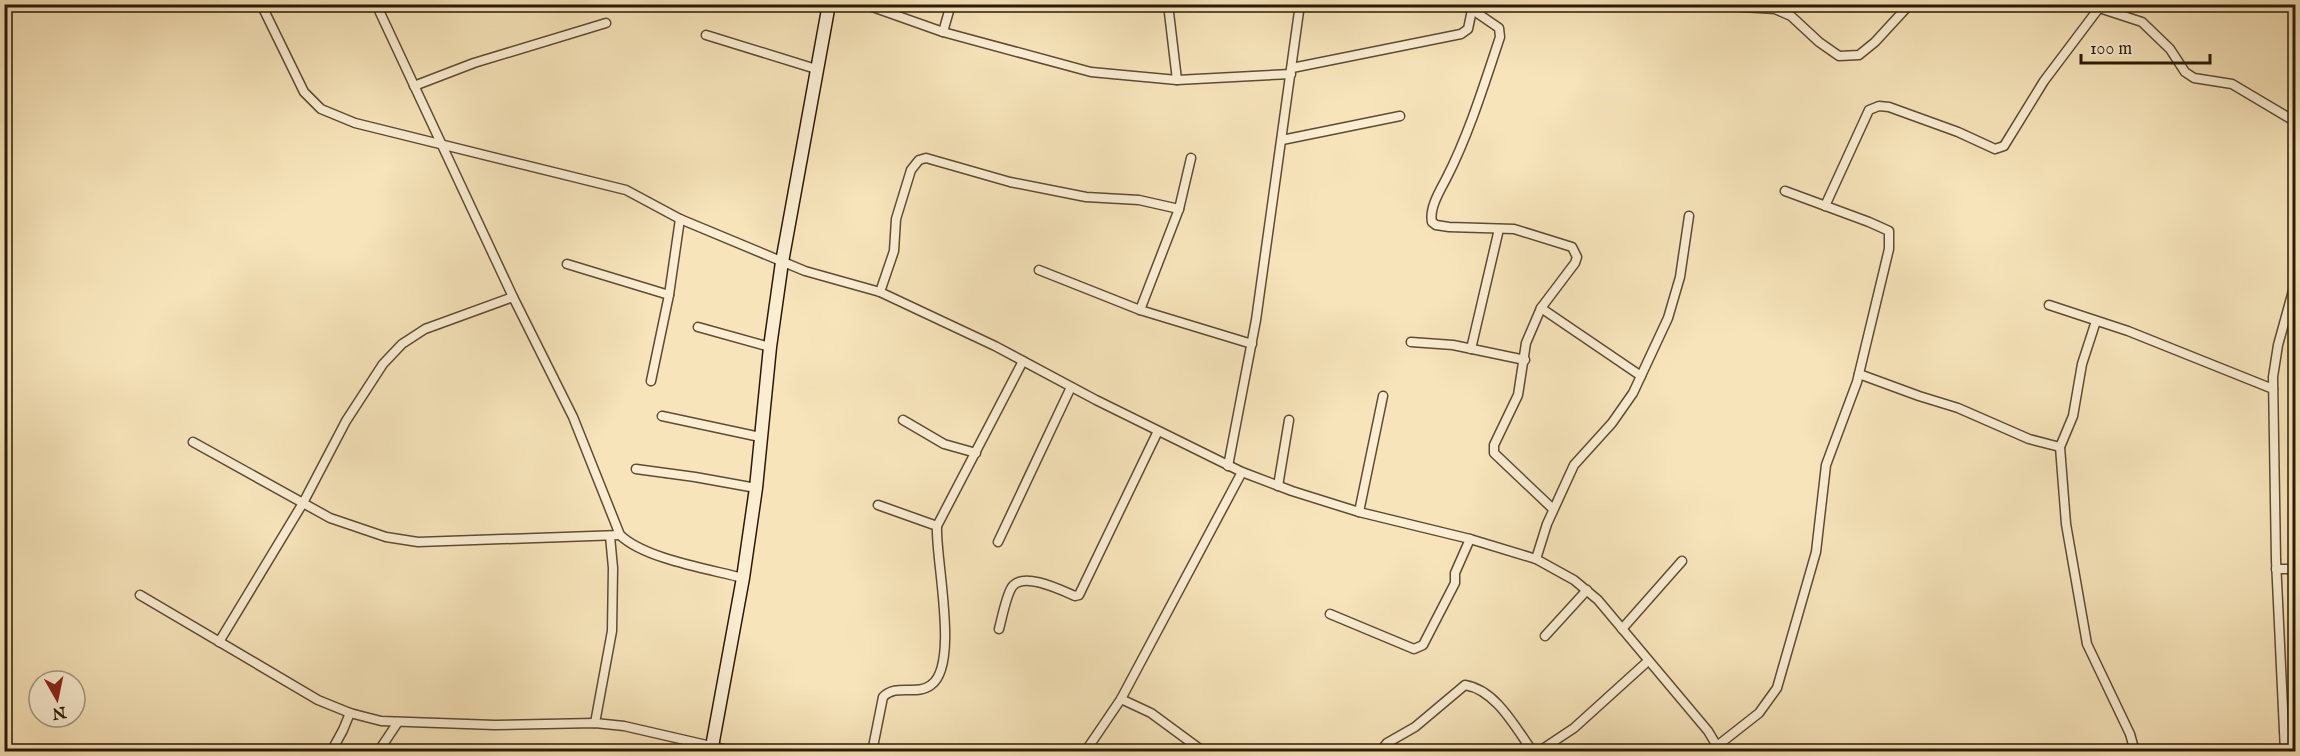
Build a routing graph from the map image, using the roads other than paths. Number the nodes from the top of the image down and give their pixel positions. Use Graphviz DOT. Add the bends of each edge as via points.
graph roads {
  1 [pos="261,4"];
  2 [pos="376,4"];
  3 [pos="829,4"];
  4 [pos="864,4"];
  5 [pos="951,4"];
  6 [pos="1168,4"];
  7 [pos="1300,4"];
  8 [pos="1694,4"];
  9 [pos="1910,4"];
  10 [pos="2087,4"];
  11 [pos="1468,7"];
  12 [pos="2099,8"];
  13 [pos="606,24"];
  14 [pos="943,32"];
  15 [pos="706,35"];
  16 [pos="816,69"];
  17 [pos="1292,71"];
  18 [pos="1177,80"];
  19 [pos="414,86"];
  20 [pos="1400,116"];
  21 [pos="2295,122"];
  22 [pos="1282,140"];
  23 [pos="440,143"];
  24 [pos="1191,158"];
  25 [pos="1785,191"];
  26 [pos="1825,206"];
  27 [pos="1179,209"];
  28 [pos="1689,216"];
  29 [pos="680,219"];
  30 [pos="1499,229"];
  31 [pos="782,262"];
  32 [pos="567,264"];
  33 [pos="1040,270"];
  34 [pos="2295,280"];
  35 [pos="880,292"];
  36 [pos="669,295"];
  37 [pos="513,297"];
  38 [pos="2049,305"];
  39 [pos="1541,309"];
  40 [pos="1140,310"];
  41 [pos="2096,321"];
  42 [pos="698,327"];
  43 [pos="1411,342"];
  44 [pos="1252,344"];
  45 [pos="770,347"];
  46 [pos="1471,349"];
  47 [pos="1525,360"];
  48 [pos="1023,361"];
  49 [pos="1859,374"];
  50 [pos="1641,376"];
  51 [pos="651,381"];
  52 [pos="1071,387"];
  53 [pos="2273,390"];
  54 [pos="1383,396"];
  55 [pos="662,416"];
  56 [pos="903,420"];
  57 [pos="1289,420"];
  58 [pos="1158,431"];
  59 [pos="760,437"];
  60 [pos="194,442"];
  61 [pos="2060,447"];
  62 [pos="976,453"];
  63 [pos="1228,466"];
  64 [pos="636,469"];
  65 [pos="1242,472"];
  66 [pos="1278,486"];
  67 [pos="756,488"];
  68 [pos="303,503"];
  69 [pos="878,505"];
  70 [pos="1553,509"];
  71 [pos="1359,512"];
  72 [pos="937,525"];
  73 [pos="610,536"];
  74 [pos="620,536"];
  75 [pos="1470,539"];
  76 [pos="998,542"];
  77 [pos="1536,559"];
  78 [pos="1682,561"];
  79 [pos="2276,568"];
  80 [pos="2295,569"];
  81 [pos="743,578"];
  82 [pos="1587,590"];
  83 [pos="140,595"];
  84 [pos="1330,614"];
  85 [pos="999,629"];
  86 [pos="1622,630"];
  87 [pos="1545,636"];
  88 [pos="219,642"];
  89 [pos="1648,661"];
  90 [pos="1121,699"];
  91 [pos="350,713"];
  92 [pos="398,722"];
  93 [pos="595,723"];
  94 [pos="711,748"];
  95 [pos="1717,749"];
  96 [pos="331,752"];
  97 [pos="378,752"];
  98 [pos="737,752"];
  99 [pos="872,752"];
  100 [pos="1085,752"];
  101 [pos="1203,752"];
  102 [pos="1380,752"];
  103 [pos="1533,752"];
  104 [pos="1538,752"];
  105 [pos="1732,752"];
  106 [pos="2135,752"];
  107 [pos="2285,752"];
  1 -- 23 [label="street" via="304,92 321,109 355,123"];
  2 -- 19 [label="street"];
  3 -- 16 [label="street"];
  4 -- 14 [label="street"];
  5 -- 14 [label="street"];
  6 -- 18 [label="street"];
  7 -- 17 [label="street"];
  8 -- 9 [label="street" via="1774,9 1791,16 1839,56 1859,55"];
  10 -- 12 [label="street"];
  11 -- 17 [label="street" via="1468,29 1461,34"];
  11 -- 30 [label="street" via="1499,28 1500,38 1461,150 1431,215 1436,225"];
  12 -- 21 [label="street" via="2142,22 2194,78 2232,84"];
  12 -- 26 [label="street" via="2044,81 2004,146 1995,149 1919,117 1879,106 1869,110"];
  13 -- 19 [label="street" via="474,63"];
  14 -- 18 [label="street" via="1091,72"];
  15 -- 16 [label="street"];
  16 -- 31 [label="street"];
  17 -- 18 [label="street"];
  17 -- 22 [label="street"];
  19 -- 23 [label="street"];
  20 -- 22 [label="street"];
  22 -- 44 [label="street"];
  23 -- 29 [label="street" via="626,190"];
  23 -- 37 [label="street"];
  24 -- 27 [label="street"];
  25 -- 26 [label="street"];
  26 -- 49 [label="street" via="1889,231 1889,249"];
  27 -- 35 [label="street" via="1010,182 926,158 911,170 896,219 894,251"];
  27 -- 40 [label="street"];
  28 -- 50 [label="street" via="1680,277 1668,318"];
  29 -- 31 [label="street"];
  29 -- 36 [label="street"];
  30 -- 39 [label="street" via="1514,229 1576,251 1575,263"];
  30 -- 46 [label="street"];
  31 -- 35 [label="street"];
  31 -- 45 [label="street"];
  32 -- 36 [label="street"];
  33 -- 40 [label="street"];
  34 -- 53 [label="street" via="2278,345"];
  35 -- 48 [label="street"];
  36 -- 51 [label="street"];
  37 -- 68 [label="street" via="425,329 402,344 383,364 346,421"];
  37 -- 74 [label="street" via="573,417"];
  38 -- 41 [label="street"];
  39 -- 47 [label="street" via="1527,343"];
  39 -- 50 [label="street"];
  40 -- 44 [label="street"];
  41 -- 53 [label="street"];
  41 -- 61 [label="street" via="2082,364 2073,416"];
  42 -- 45 [label="street"];
  43 -- 46 [label="street"];
  44 -- 63 [label="street"];
  45 -- 59 [label="street"];
  46 -- 47 [label="street"];
  47 -- 70 [label="street" via="1518,395 1494,453"];
  48 -- 52 [label="street"];
  48 -- 62 [label="street"];
  49 -- 61 [label="street" via="1958,408 2029,439"];
  49 -- 95 [label="street" via="1826,465 1816,552 1777,688 1758,713"];
  50 -- 70 [label="street" via="1612,423 1574,465"];
  52 -- 58 [label="street"];
  52 -- 76 [label="street"];
  53 -- 79 [label="street"];
  54 -- 71 [label="street"];
  55 -- 59 [label="street"];
  56 -- 62 [label="street" via="944,444"];
  57 -- 66 [label="street"];
  58 -- 63 [label="street"];
  58 -- 85 [label="street" via="1079,595 1042,582 1019,582 1012,587"];
  59 -- 67 [label="street"];
  60 -- 68 [label="street"];
  61 -- 106 [label="street" via="2066,524 2083,628"];
  62 -- 72 [label="street"];
  63 -- 65 [label="street"];
  64 -- 67 [label="street"];
  65 -- 66 [label="street"];
  65 -- 90 [label="street"];
  66 -- 71 [label="street"];
  67 -- 81 [label="street"];
  68 -- 73 [label="street" via="330,518 386,537 417,542"];
  68 -- 88 [label="street"];
  69 -- 72 [label="street"];
  70 -- 77 [label="street"];
  71 -- 75 [label="street"];
  72 -- 99 [label="street" via="945,598 942,671 923,689 893,690 883,697"];
  73 -- 74 [label="street"];
  73 -- 93 [label="street" via="612,631"];
  74 -- 81 [label="street" via="654,554"];
  75 -- 77 [label="street"];
  75 -- 84 [label="street" via="1455,573 1455,583 1418,648"];
  77 -- 82 [label="street"];
  78 -- 86 [label="street"];
  79 -- 80 [label="street"];
  79 -- 107 [label="street"];
  81 -- 94 [label="street"];
  82 -- 86 [label="street"];
  82 -- 87 [label="street"];
  83 -- 88 [label="street"];
  86 -- 89 [label="street"];
  88 -- 91 [label="street" via="318,700"];
  89 -- 95 [label="street" via="1708,731"];
  89 -- 104 [label="street" via="1574,728"];
  90 -- 100 [label="street"];
  90 -- 101 [label="street" via="1151,713"];
  91 -- 92 [label="street"];
  91 -- 96 [label="street"];
  92 -- 93 [label="street"];
  92 -- 97 [label="street"];
  93 -- 94 [label="street" via="624,726"];
  94 -- 98 [label="street"];
  95 -- 105 [label="street"];
  102 -- 103 [label="street" via="1465,685 1486,693"];
}
